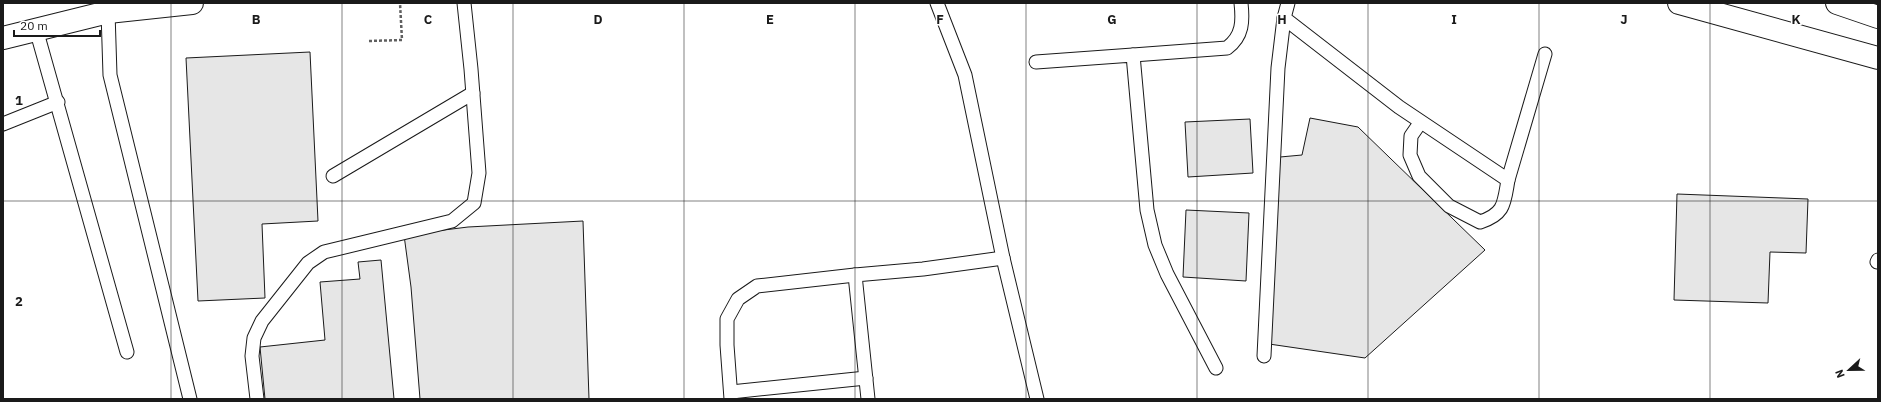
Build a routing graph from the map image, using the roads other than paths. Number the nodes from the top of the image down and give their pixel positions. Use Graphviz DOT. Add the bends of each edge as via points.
graph roads {
  1 [pos="192,3"];
  2 [pos="464,3"];
  3 [pos="937,3"];
  4 [pos="1241,3"];
  5 [pos="1288,3"];
  6 [pos="1679,3"];
  7 [pos="1837,3"];
  8 [pos="108,12"];
  9 [pos="1878,16"];
  10 [pos="1284,18"];
  11 [pos="36,29"];
  12 [pos="3,38"];
  13 [pos="1545,54"];
  14 [pos="1133,55"];
  15 [pos="1878,58"];
  16 [pos="1036,62"];
  17 [pos="473,92"];
  18 [pos="58,102"];
  19 [pos="1420,122"];
  20 [pos="3,124"];
  21 [pos="334,176"];
  22 [pos="1508,180"];
  23 [pos="1003,258"];
  24 [pos="855,275"];
  25 [pos="127,352"];
  26 [pos="1264,356"];
  27 [pos="1216,368"];
  28 [pos="866,378"];
  29 [pos="731,395"];
  30 [pos="190,399"];
  31 [pos="257,399"];
  32 [pos="868,399"];
  33 [pos="1037,399"];
  1 -- 8 [label="highway"];
  2 -- 17 [label="lane"];
  3 -- 23 [label="lane" via="965,75"];
  4 -- 14 [label="lane" via="1241,33 1227,48"];
  5 -- 10 [label="lane"];
  6 -- 15 [label="highway"];
  7 -- 9 [label="highway"];
  8 -- 11 [label="highway"];
  8 -- 30 [label="lane" via="110,75"];
  10 -- 19 [label="lane"];
  10 -- 26 [label="lane" via="1278,68"];
  11 -- 12 [label="highway"];
  11 -- 18 [label="lane"];
  13 -- 22 [label="lane"];
  14 -- 16 [label="lane"];
  14 -- 27 [label="lane" via="1147,210 1154,245"];
  17 -- 21 [label="lane"];
  17 -- 31 [label="lane" via="480,173 474,203 452,221 324,252 308,263 262,321 254,338 252,356"];
  18 -- 20 [label="lane"];
  18 -- 25 [label="lane"];
  19 -- 22 [label="lane"];
  19 -- 22 [label="lane" via="1411,136 1410,156 1419,176 1449,206 1480,222 1493,218 1503,205"];
  23 -- 24 [label="lane"];
  23 -- 33 [label="lane"];
  24 -- 28 [label="lane"];
  24 -- 29 [label="lane" via="757,286 738,299 727,318 726,345"];
  28 -- 29 [label="lane"];
  28 -- 32 [label="lane"];
}
